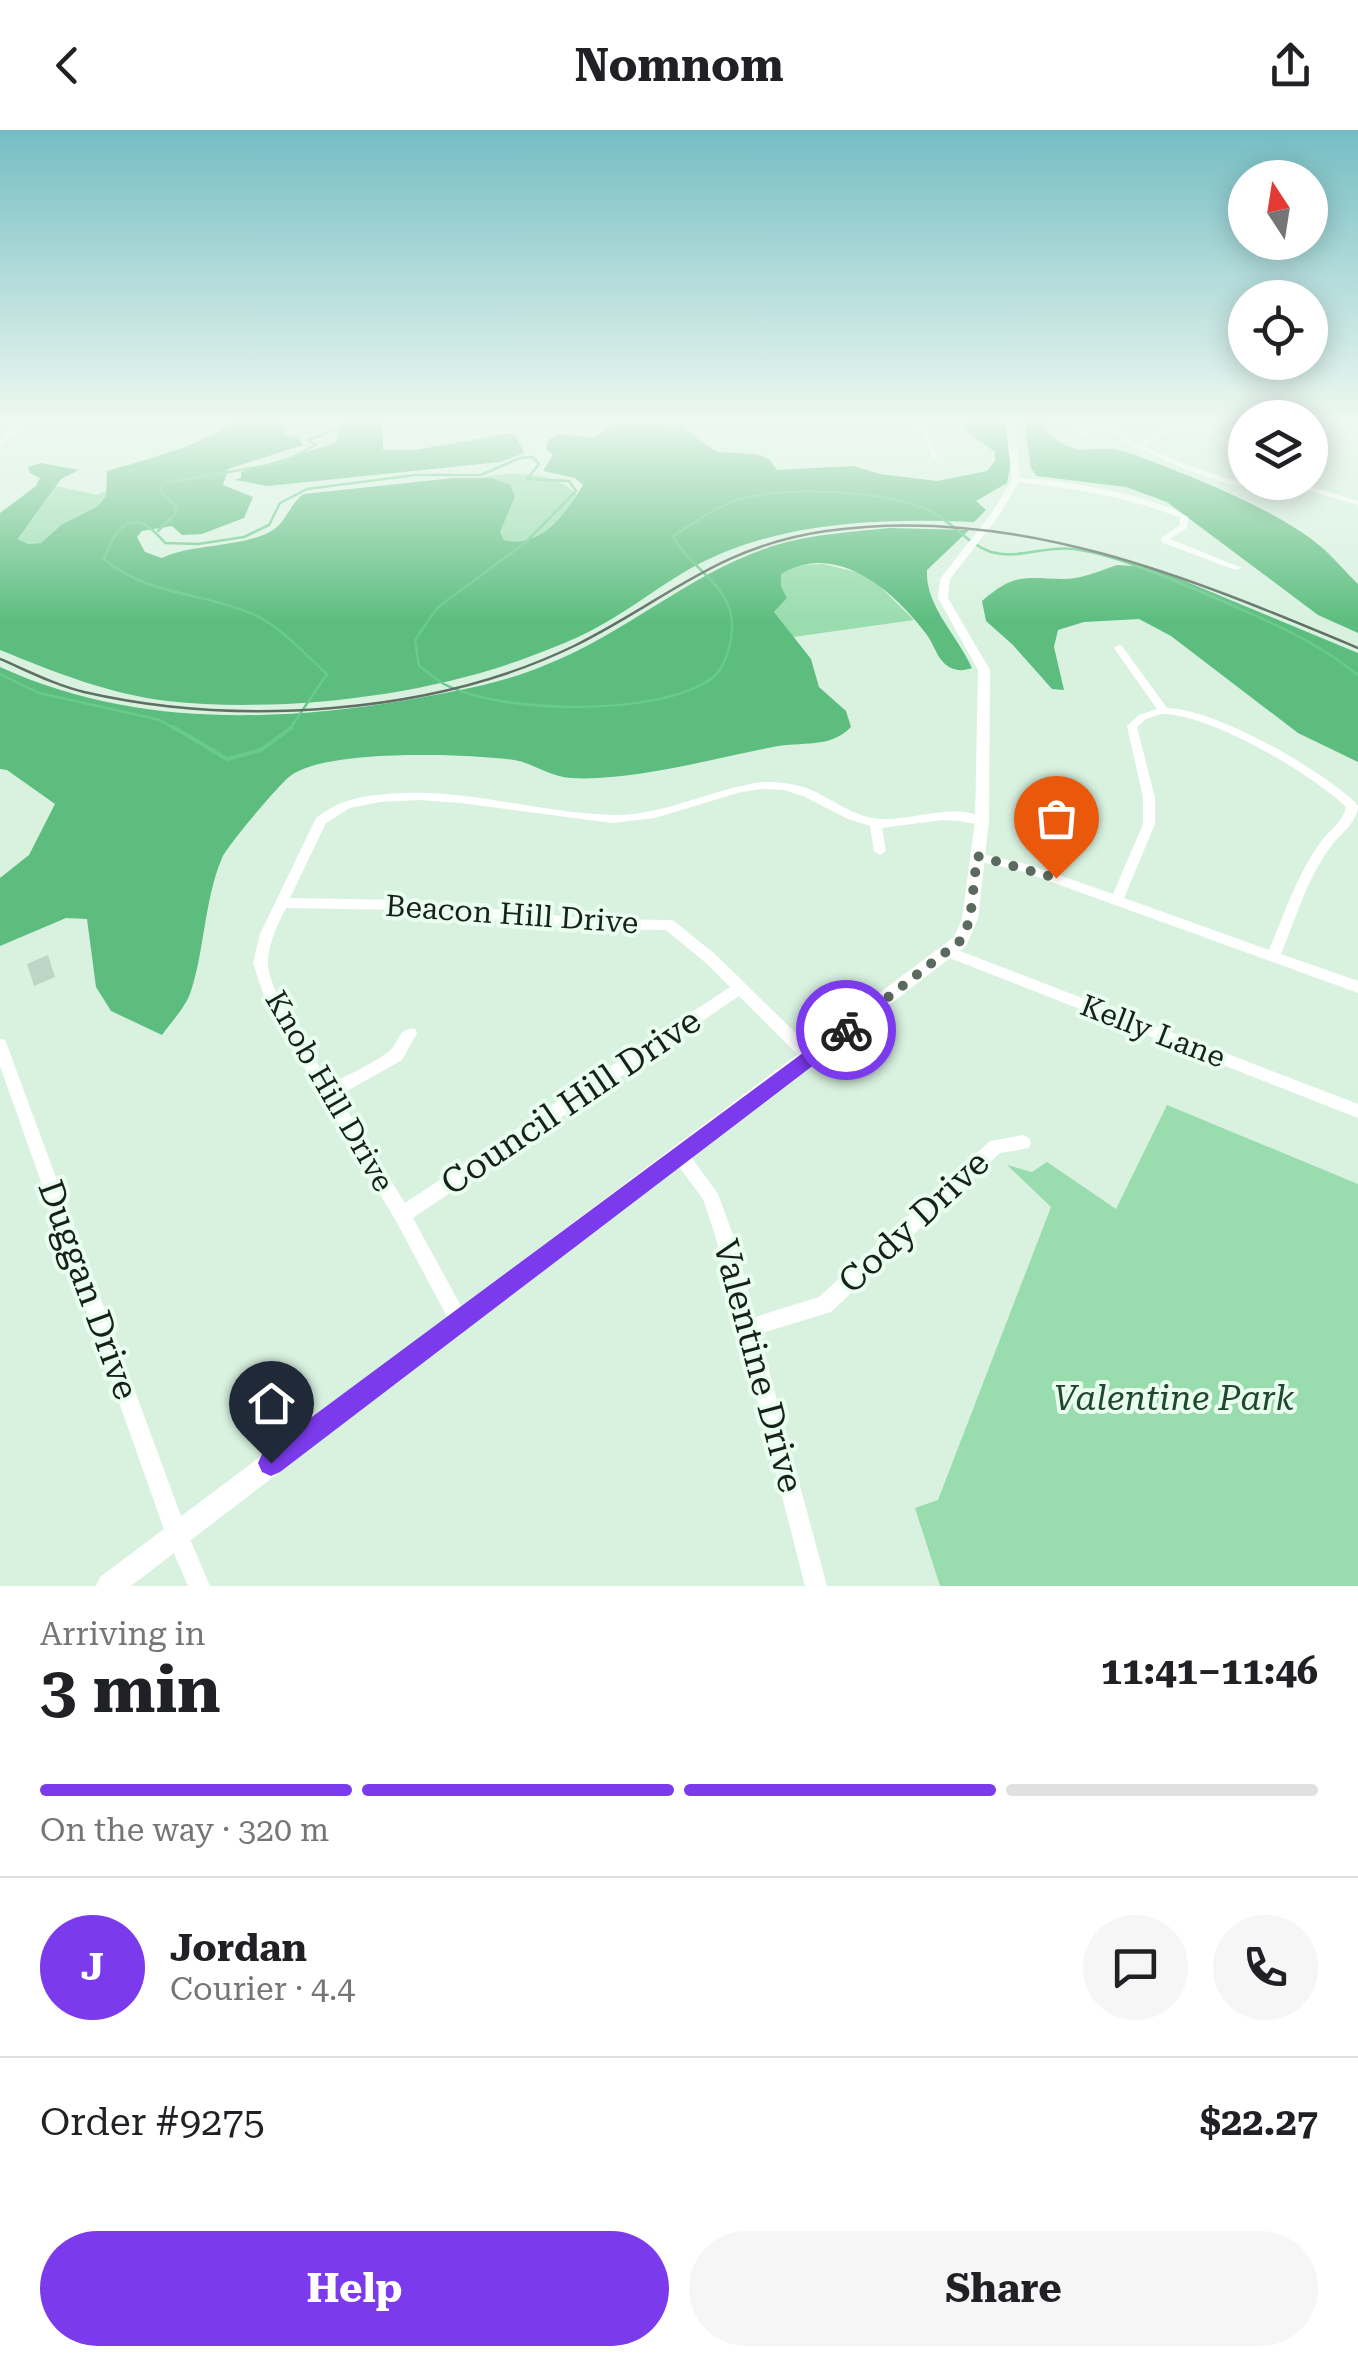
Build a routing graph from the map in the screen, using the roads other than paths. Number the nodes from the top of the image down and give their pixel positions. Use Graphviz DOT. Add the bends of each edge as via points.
graph roads {
  1 [pos="1012,486"];
  2 [pos="1072,486"];
  3 [pos="1328,494"];
  4 [pos="1358,503"];
  5 [pos="1238,568"];
  6 [pos="1119,648"];
  7 [pos="1164,710"];
  8 [pos="1355,807"];
  9 [pos="982,820"];
  10 [pos="875,824"];
  11 [pos="880,851"];
  12 [pos="977,856"];
  13 [pos="1117,900"];
  14 [pos="281,903"];
  15 [pos="947,950"];
  16 [pos="1274,954"];
  17 [pos="1358,986"];
  18 [pos="740,988"];
  19 [pos="410,1033"];
  20 [pos="0,1045"];
  21 [pos="810,1058"];
  22 [pos="329,1093"];
  23 [pos="1358,1111"];
  24 [pos="1023,1143"];
  25 [pos="680,1155"];
  26 [pos="402,1216"];
  27 [pos="459,1319"];
  28 [pos="751,1328"];
  29 [pos="177,1535"];
  30 [pos="109,1586"];
  31 [pos="199,1586"];
  32 [pos="816,1586"];
  1 -- 9 [label="main road" via="945,579 942,598 984,670"];
  2 -- 5 [label="street" via="1184,517 1184,526 1164,540"];
  3 -- 4 [label="street"];
  6 -- 7 [label="street"];
  7 -- 8 [label="street" via="1215,723"];
  7 -- 13 [label="street" via="1132,726 1150,824"];
  8 -- 16 [label="street" via="1318,858"];
  9 -- 10 [label="street, Knob Hill Drive" via="951,816"];
  9 -- 12 [label="main road"];
  10 -- 11 [label="street"];
  10 -- 14 [label="street, Knob Hill Drive" via="787,786 613,819 459,796 352,802 321,820"];
  12 -- 13 [label="street"];
  12 -- 15 [label="main road" via="966,931"];
  13 -- 16 [label="street"];
  14 -- 18 [label="street, Beacon Hill Drive" via="669,925"];
  14 -- 22 [label="street, Knob Hill Drive" via="260,964 272,1001"];
  15 -- 21 [label="main road"];
  15 -- 23 [label="street, Kelly Lane"];
  16 -- 17 [label="street"];
  18 -- 21 [label="street, Beacon Hill Drive"];
  18 -- 26 [label="street, Council Hill Drive"];
  19 -- 22 [label="street" via="397,1055"];
  20 -- 29 [label="street, Duggan Drive"];
  21 -- 25 [label="main road"];
  22 -- 26 [label="street, Knob Hill Drive"];
  24 -- 28 [label="street, Cody Drive" via="996,1146 824,1305"];
  25 -- 27 [label="main road"];
  25 -- 28 [label="street, Valentine Drive" via="710,1194"];
  26 -- 27 [label="street, Knob Hill Drive"];
  27 -- 29 [label="main road"];
  28 -- 32 [label="street, Valentine Drive"];
  29 -- 30 [label="main road"];
  29 -- 31 [label="street, Duggan Drive"];
}
